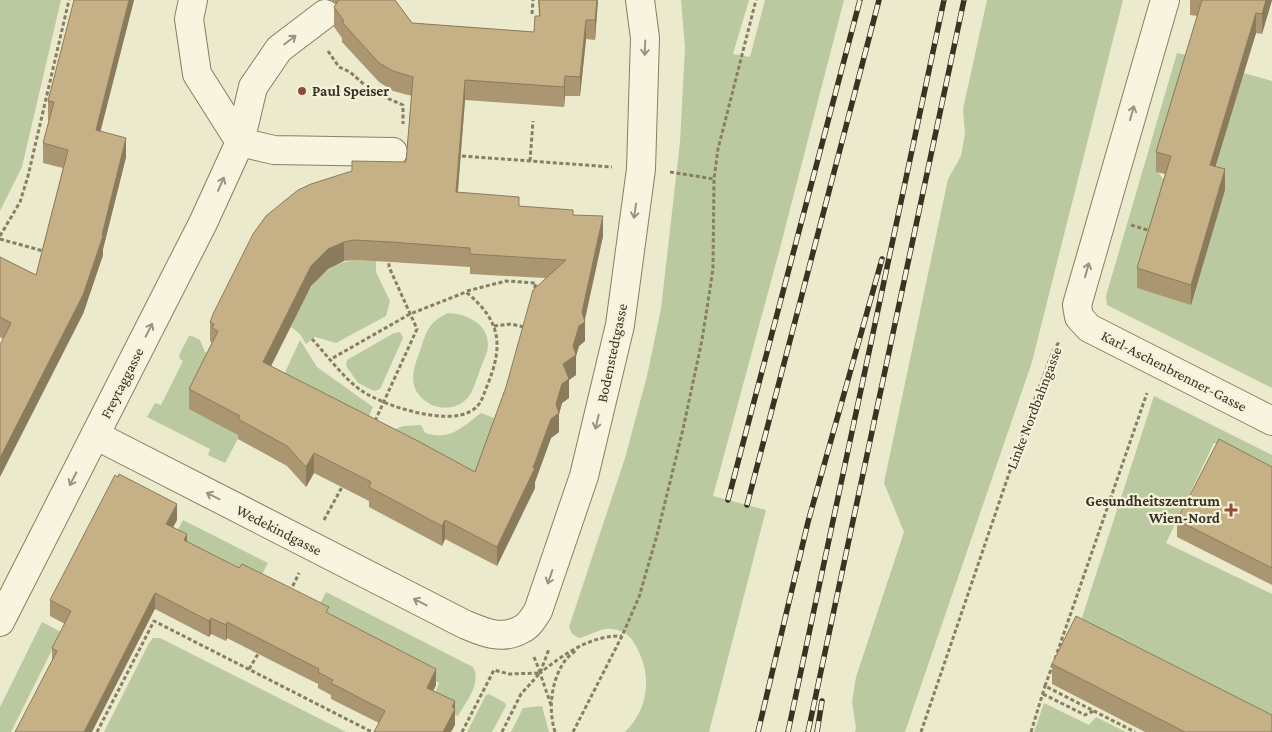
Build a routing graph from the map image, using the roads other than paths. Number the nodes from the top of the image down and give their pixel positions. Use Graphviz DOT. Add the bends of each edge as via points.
graph roads {
  1 [pos="193,0"];
  2 [pos="640,0"];
  3 [pos="1166,0"];
  4 [pos="325,14"];
  5 [pos="240,142"];
  6 [pos="393,152"];
  7 [pos="1272,421"];
  8 [pos="95,435"];
  9 [pos="0,622"];
  10 [pos="464,624"];
  1 -- 5 [label="street" via="188,18 197,74"];
  2 -- 10 [label="street, Bodenstedtgasse, one-way" via="645,38 641,169 620,325 584,476 538,611 524,629 507,635 486,633"];
  7 -- 3 [label="street, Karl-Aschenbrenner-Gasse, one-way" via="1089,328 1079,317 1077,305"];
  5 -- 4 [label="street, Freytaggasse, one-way" via="258,80 279,49"];
  5 -- 6 [label="street" via="274,150"];
  8 -- 5 [label="street, Freytaggasse, one-way" via="203,223"];
  8 -- 9 [label="street, Freytaggasse, one-way"];
  10 -- 8 [label="street, Wedekindgasse, one-way"];
}
